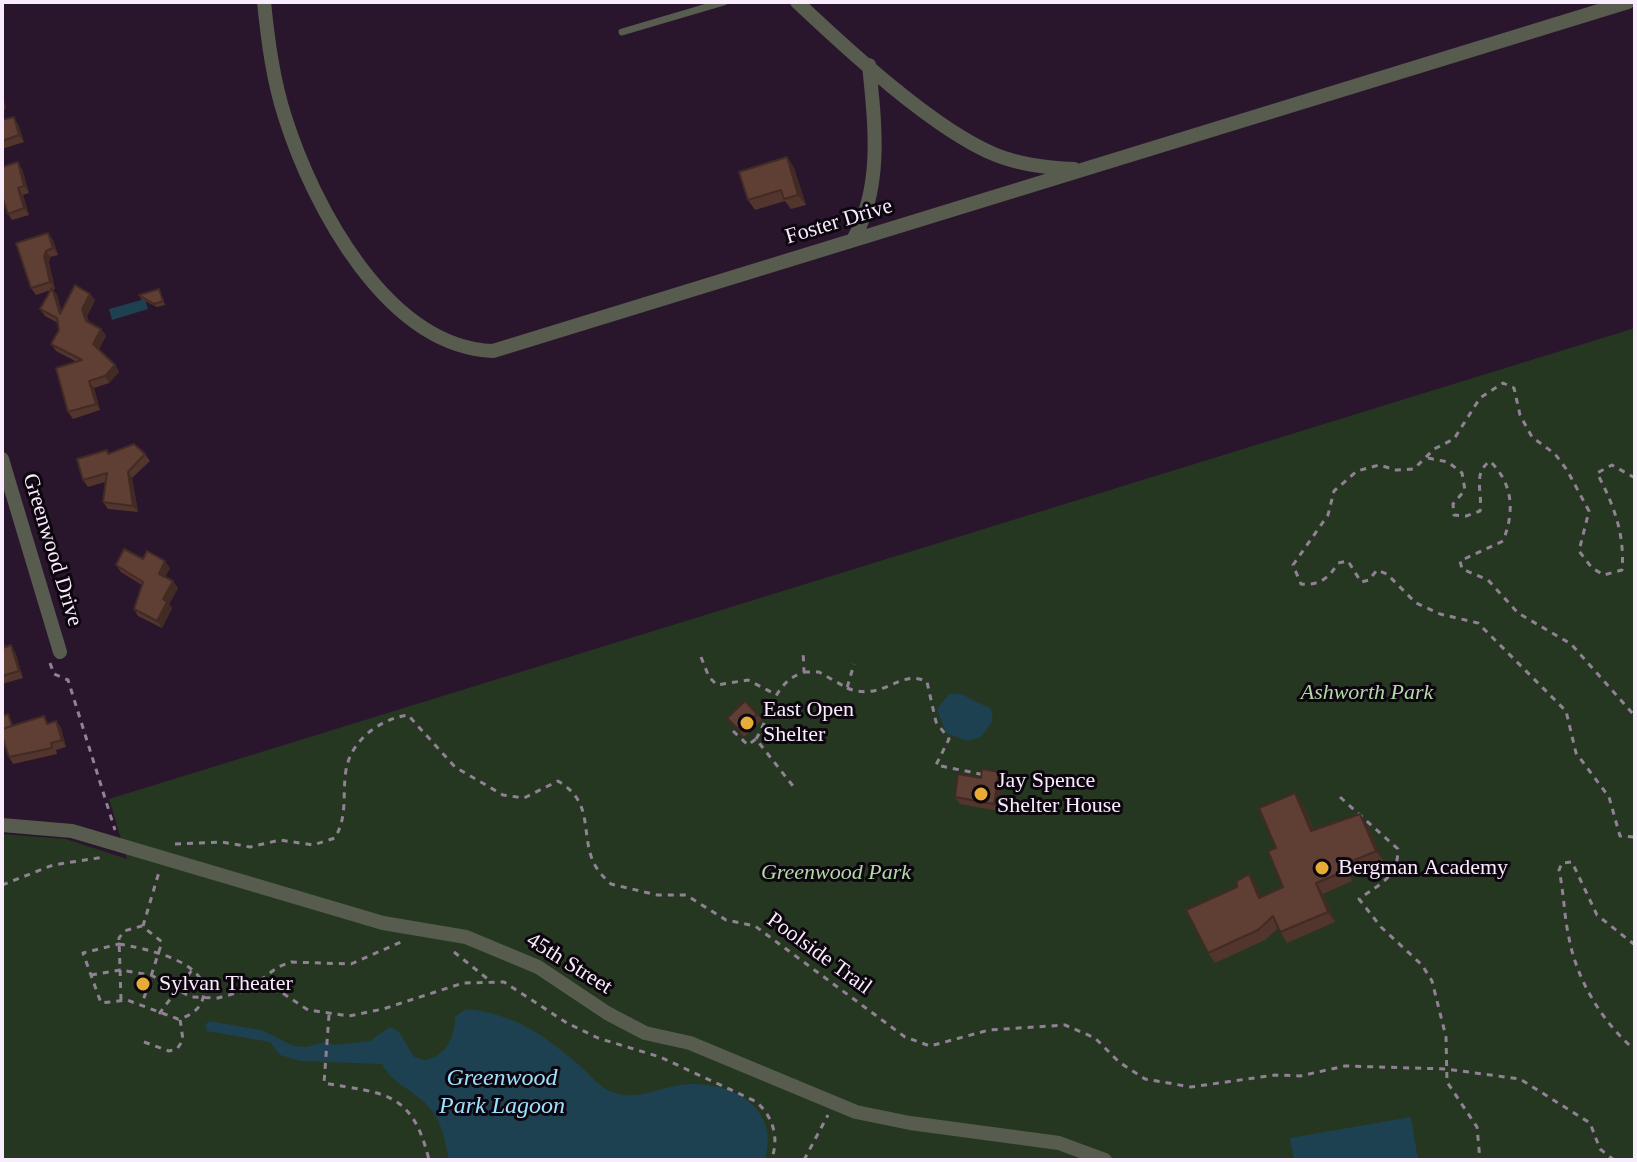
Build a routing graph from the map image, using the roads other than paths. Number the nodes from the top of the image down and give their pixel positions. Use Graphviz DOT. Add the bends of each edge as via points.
graph roads {
  1 [pos="264,2"];
  2 [pos="724,2"];
  3 [pos="797,2"];
  4 [pos="1628,2"];
  5 [pos="622,32"];
  6 [pos="869,65"];
  7 [pos="1087,170"];
  8 [pos="853,240"];
  9 [pos="2,459"];
  10 [pos="54,656"];
  11 [pos="2,825"];
  12 [pos="1105,1160"];
  1 -- 8 [label="street, Foster Drive" via="284,115 322,205 382,291 433,336 452,345 493,351 521,345"];
  2 -- 5 [label="lane"];
  3 -- 6 [label="street"];
  4 -- 7 [label="street, Foster Drive"];
  6 -- 7 [label="street" via="954,134 997,155 1044,168"];
  6 -- 8 [label="street" via="873,182 867,215"];
  7 -- 8 [label="street, Foster Drive"];
  9 -- 10 [label="street, Greenwood Drive"];
  11 -- 12 [label="street, 45th Street" via="72,831 109,850 503,950 645,1033 690,1043 834,1105 910,1123 1059,1143"];
}
